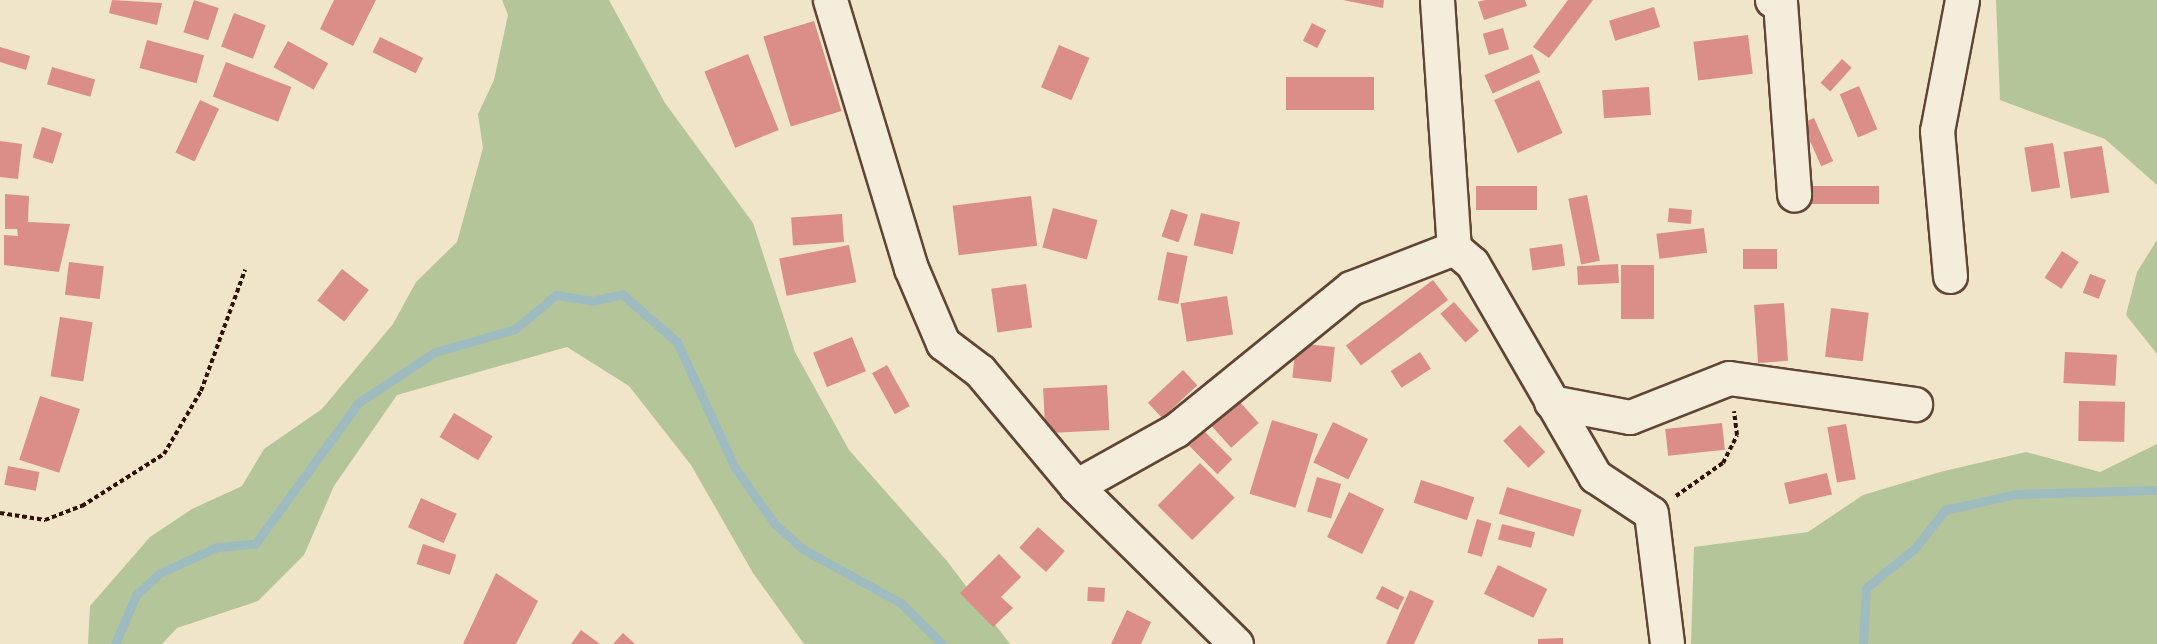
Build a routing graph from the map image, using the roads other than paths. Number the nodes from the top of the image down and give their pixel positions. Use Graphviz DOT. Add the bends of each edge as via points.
graph roads {
  1 [pos="830,0"];
  2 [pos="1437,0"];
  3 [pos="1772,0"];
  4 [pos="1962,0"];
  5 [pos="1794,194"];
  6 [pos="1454,248"];
  7 [pos="1950,276"];
  8 [pos="1551,402"];
  9 [pos="1915,404"];
  10 [pos="1076,486"];
  11 [pos="1236,644"];
  12 [pos="1667,644"];
  1 -- 10 [label="street" via="912,268 943,343 980,371"];
  2 -- 6 [label="street"];
  3 -- 5 [label="street" via="1780,2"];
  4 -- 7 [label="street" via="1937,131"];
  6 -- 8 [label="street" via="1472,263"];
  6 -- 10 [label="street" via="1352,288 1176,430"];
  8 -- 9 [label="street" via="1630,417 1729,378"];
  8 -- 12 [label="street" via="1595,476 1651,513"];
  10 -- 11 [label="street"];
}
